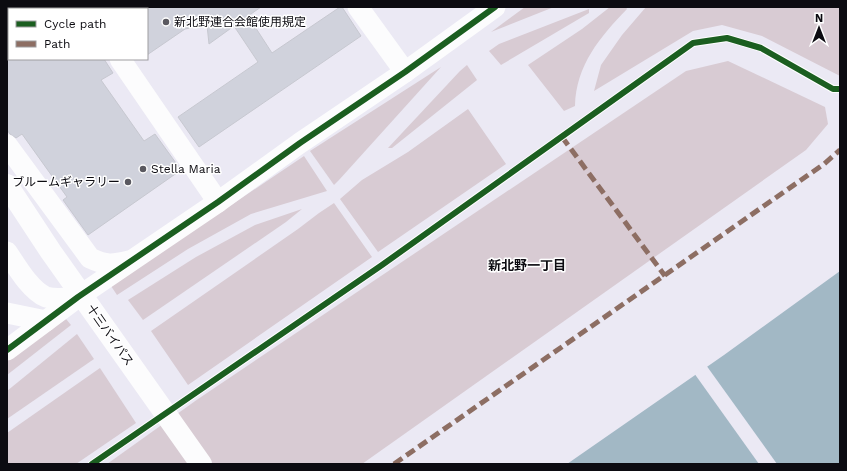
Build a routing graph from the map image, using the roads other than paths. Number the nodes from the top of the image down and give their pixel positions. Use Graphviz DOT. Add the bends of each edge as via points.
graph roads {
  1 [pos="358,7"];
  2 [pos="495,7"];
  3 [pos="121,60"];
  4 [pos="404,72"];
  5 [pos="10,156"];
  6 [pos="7,185"];
  7 [pos="218,202"];
  8 [pos="7,210"];
  9 [pos="7,252"];
  10 [pos="51,252"];
  11 [pos="132,260"];
  12 [pos="78,297"];
  13 [pos="7,313"];
  14 [pos="46,321"];
  15 [pos="7,350"];
  16 [pos="201,464"];
  1 -- 4 [label="street"];
  2 -- 4 [label="street"];
  3 -- 7 [label="street"];
  4 -- 7 [label="street"];
  5 -- 11 [label="street" via="90,258 102,264"];
  6 -- 10 [label="highway, 十三バイパス"];
  7 -- 11 [label="street"];
  8 -- 10 [label="highway"];
  9 -- 12 [label="street" via="34,290 47,297"];
  10 -- 16 [label="highway, 十三バイパス"];
  11 -- 12 [label="street"];
  12 -- 14 [label="street"];
  13 -- 14 [label="street"];
  14 -- 15 [label="street"];
}
